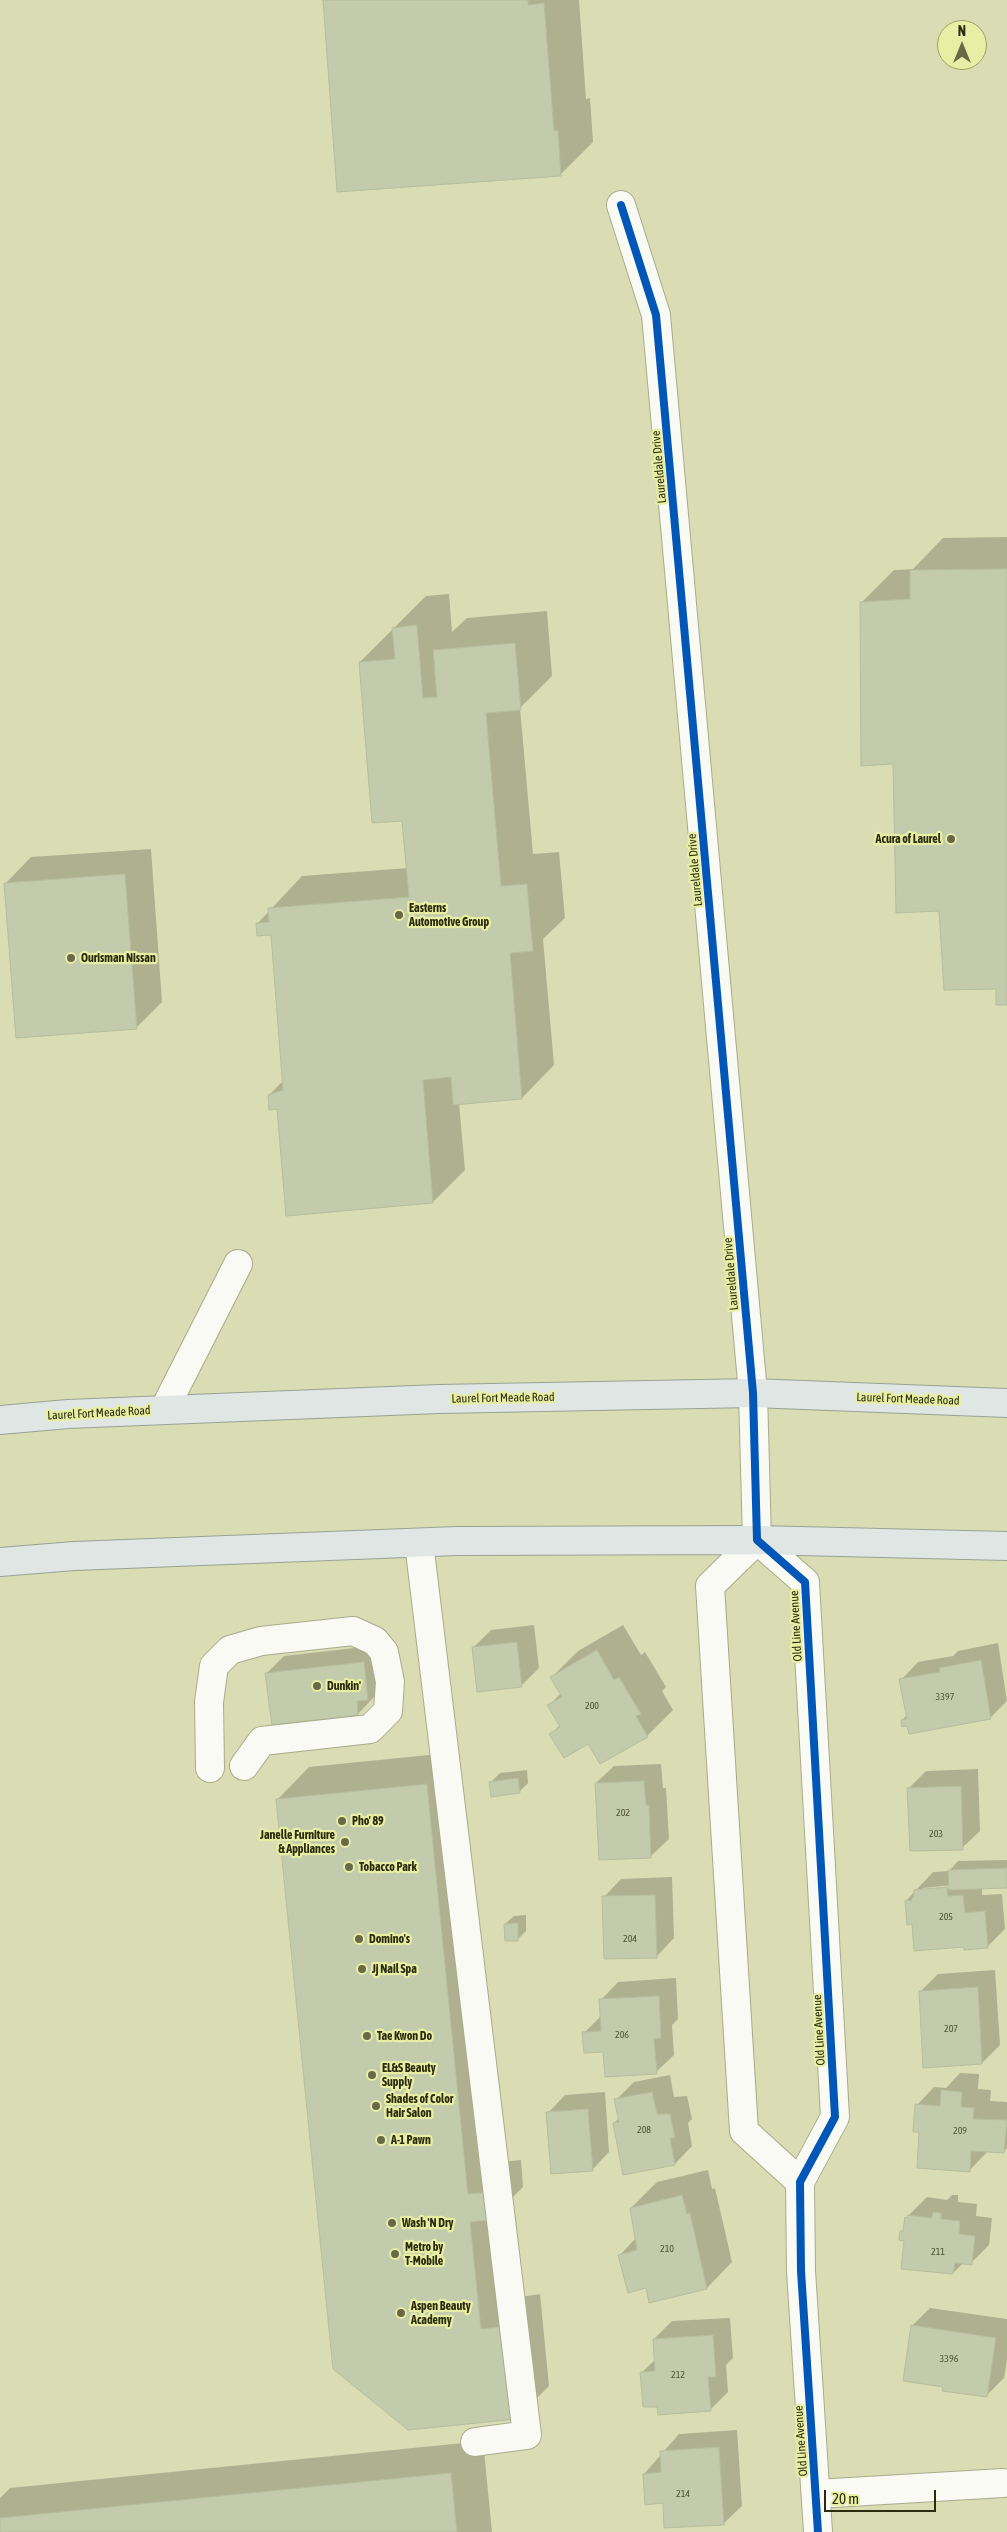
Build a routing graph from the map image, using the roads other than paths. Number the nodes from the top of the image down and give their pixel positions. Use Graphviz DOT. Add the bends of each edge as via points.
graph roads {
  1 [pos="621,205"];
  2 [pos="238,1264"];
  3 [pos="753,1393"];
  4 [pos="1007,1403"];
  5 [pos="164,1410"];
  6 [pos="0,1420"];
  7 [pos="757,1540"];
  8 [pos="420,1543"];
  9 [pos="1007,1546"];
  10 [pos="0,1562"];
  11 [pos="244,1766"];
  12 [pos="210,1768"];
  13 [pos="800,2182"];
  14 [pos="475,2442"];
  15 [pos="1003,2483"];
  16 [pos="816,2494"];
  17 [pos="818,2532"];
  1 -- 3 [label="street, Laureldale Drive" via="656,315"];
  2 -- 5 [label="street"];
  3 -- 4 [label="main road, Laurel Fort Meade Road"];
  3 -- 5 [label="main road, Laurel Fort Meade Road" via="439,1399"];
  3 -- 7 [label="street, Laureldale Drive"];
  5 -- 6 [label="main road, Laurel Fort Meade Road"];
  7 -- 8 [label="main road"];
  7 -- 9 [label="main road"];
  7 -- 13 [label="street, Old Line Avenue" via="804,1582 835,2117"];
  7 -- 13 [label="street" via="710,1586 744,2131"];
  8 -- 10 [label="main road" via="74,1556"];
  8 -- 14 [label="street" via="527,2436"];
  11 -- 12 [label="street" via="262,1741 370,1729 388,1711 390,1682 384,1652 375,1641 353,1631 261,1641 230,1650 214,1666 209,1702"];
  13 -- 16 [label="street, Old Line Avenue" via="801,2271"];
  15 -- 16 [label="street"];
  16 -- 17 [label="street, Old Line Avenue"];
}
